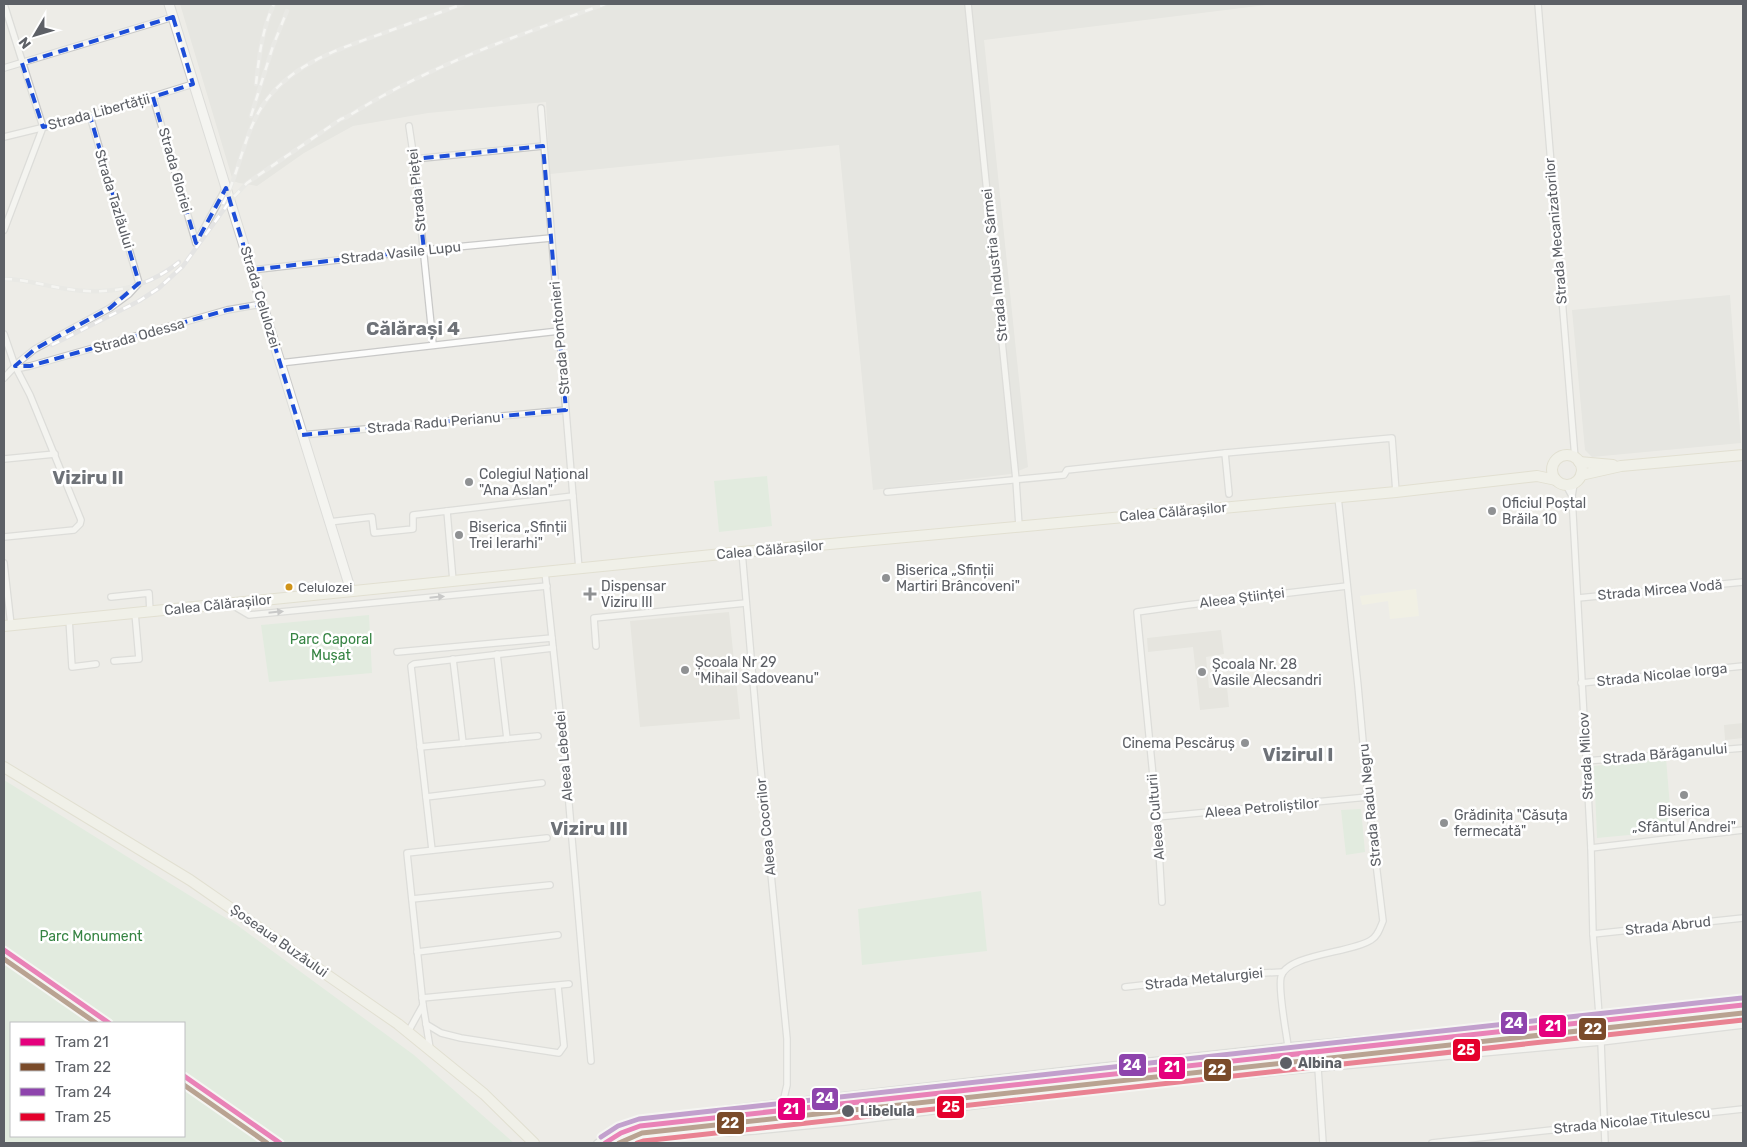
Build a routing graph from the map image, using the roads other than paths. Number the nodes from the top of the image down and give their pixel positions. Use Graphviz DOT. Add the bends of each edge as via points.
graph roads {
  1 [pos="4,4"];
  2 [pos="169,4"];
  3 [pos="968,4"];
  4 [pos="1538,4"];
  5 [pos="173,17"];
  6 [pos="22,63"];
  7 [pos="4,68"];
  8 [pos="193,84"];
  9 [pos="154,98"];
  10 [pos="541,108"];
  11 [pos="90,116"];
  12 [pos="409,126"];
  13 [pos="44,127"];
  14 [pos="4,137"];
  15 [pos="543,146"];
  16 [pos="414,159"];
  17 [pos="226,188"];
  18 [pos="4,230"];
  19 [pos="552,238"];
  20 [pos="424,250"];
  21 [pos="252,270"];
  22 [pos="139,283"];
  23 [pos="262,304"];
  24 [pos="559,331"];
  25 [pos="4,334"];
  26 [pos="433,344"];
  27 [pos="280,362"];
  28 [pos="15,366"];
  29 [pos="4,378"];
  30 [pos="566,410"];
  31 [pos="302,435"];
  32 [pos="1225,453"];
  33 [pos="55,454"];
  34 [pos="1743,455"];
  35 [pos="4,459"];
  36 [pos="1577,460"];
  37 [pos="1554,464"];
  38 [pos="1621,466"];
  39 [pos="1581,475"];
  40 [pos="1537,476"];
  41 [pos="1016,480"];
  42 [pos="1565,483"];
  43 [pos="887,492"];
  44 [pos="1396,492"];
  45 [pos="1229,494"];
  46 [pos="573,496"];
  47 [pos="1338,497"];
  48 [pos="447,511"];
  49 [pos="329,522"];
  50 [pos="1019,526"];
  51 [pos="4,537"];
  52 [pos="742,552"];
  53 [pos="4,563"];
  54 [pos="579,568"];
  55 [pos="545,572"];
  56 [pos="453,581"];
  57 [pos="1743,582"];
  58 [pos="547,586"];
  59 [pos="1347,586"];
  60 [pos="351,591"];
  61 [pos="111,597"];
  62 [pos="1578,598"];
  63 [pos="230,603"];
  64 [pos="746,603"];
  65 [pos="150,612"];
  66 [pos="1137,612"];
  67 [pos="135,613"];
  68 [pos="69,619"];
  69 [pos="8,625"];
  70 [pos="552,638"];
  71 [pos="596,646"];
  72 [pos="553,648"];
  73 [pos="397,652"];
  74 [pos="497,654"];
  75 [pos="453,659"];
  76 [pos="114,661"];
  77 [pos="96,664"];
  78 [pos="1743,666"];
  79 [pos="1582,683"];
  80 [pos="538,736"];
  81 [pos="507,739"];
  82 [pos="463,743"];
  83 [pos="420,747"];
  84 [pos="1743,748"];
  85 [pos="1586,760"];
  86 [pos="4,767"];
  87 [pos="542,783"];
  88 [pos="426,797"];
  89 [pos="1368,797"];
  90 [pos="1157,817"];
  91 [pos="1743,830"];
  92 [pos="547,838"];
  93 [pos="1591,848"];
  94 [pos="432,850"];
  95 [pos="550,885"];
  96 [pos="412,899"];
  97 [pos="1162,902"];
  98 [pos="1743,918"];
  99 [pos="1593,934"];
  100 [pos="558,936"];
  101 [pos="417,952"];
  102 [pos="1283,972"];
  103 [pos="569,984"];
  104 [pos="558,986"];
  105 [pos="1125,987"];
  106 [pos="1743,999"];
  107 [pos="423,1001"];
  108 [pos="1599,1015"];
  109 [pos="426,1024"];
  110 [pos="1743,1025"];
  111 [pos="408,1032"];
  112 [pos="1601,1042"];
  113 [pos="1288,1046"];
  114 [pos="430,1050"];
  115 [pos="591,1061"];
  116 [pos="1318,1068"];
  117 [pos="783,1102"];
  118 [pos="1743,1109"];
  119 [pos="1604,1124"];
  120 [pos="656,1137"];
  121 [pos="534,1143"];
  122 [pos="597,1143"];
  123 [pos="627,1143"];
  124 [pos="672,1143"];
  125 [pos="1323,1143"];
  126 [pos="1432,1143"];
  127 [pos="1605,1143"];
  1 -- 6 [label="street"];
  2 -- 5 [label="street, Strada Celulozei"];
  3 -- 41 [label="street, Strada Industria Sârmei"];
  4 -- 36 [label="street, Strada Mecanizatorilor"];
  5 -- 6 [label="street"];
  5 -- 8 [label="street, Strada Celulozei"];
  6 -- 7 [label="street"];
  6 -- 13 [label="street"];
  8 -- 9 [label="street, Strada Libertății"];
  8 -- 17 [label="street, Strada Celulozei"];
  9 -- 11 [label="street, Strada Libertății"];
  9 -- 17 [label="street, Strada Gloriei" via="196,243"];
  10 -- 15 [label="street, Strada Pontonieri"];
  11 -- 13 [label="street, Strada Libertății"];
  11 -- 22 [label="street, Strada Tazlăului"];
  12 -- 16 [label="street, Strada Pieței"];
  13 -- 14 [label="street, Strada Libertății"];
  13 -- 18 [label="street"];
  15 -- 16 [label="street"];
  15 -- 19 [label="street, Strada Pontonieri"];
  16 -- 20 [label="street, Strada Pieței"];
  17 -- 21 [label="street, Strada Celulozei"];
  19 -- 20 [label="street, Strada Vasile Lupu"];
  19 -- 24 [label="street, Strada Pontonieri"];
  20 -- 21 [label="street, Strada Vasile Lupu"];
  20 -- 26 [label="street, Strada Pieței"];
  21 -- 23 [label="street, Strada Celulozei"];
  22 -- 28 [label="street, Strada Odessa" via="110,308 35,348"];
  23 -- 27 [label="street, Strada Celulozei"];
  23 -- 28 [label="street, Strada Odessa" via="227,310 30,366"];
  24 -- 26 [label="street"];
  24 -- 30 [label="street, Strada Pontonieri"];
  25 -- 28 [label="street"];
  26 -- 27 [label="street"];
  27 -- 31 [label="street, Strada Celulozei"];
  28 -- 29 [label="street, Strada Odessa"];
  28 -- 33 [label="street"];
  30 -- 31 [label="street, Strada Radu Perianu"];
  30 -- 46 [label="street, Strada Pontonieri"];
  31 -- 49 [label="street, Strada Celulozei"];
  32 -- 41 [label="street" via="1067,470 1064,475"];
  32 -- 44 [label="street" via="1392,438"];
  32 -- 45 [label="street"];
  33 -- 35 [label="street"];
  33 -- 51 [label="street" via="80,516 80,524 74,530"];
  34 -- 38 [label="main road"];
  36 -- 37 [label="main road" via="1563,456"];
  36 -- 38 [label="main road"];
  36 -- 39 [label="main road"];
  37 -- 40 [label="main road, Calea Călărașilor"];
  37 -- 42 [label="main road" via="1552,472"];
  38 -- 39 [label="main road"];
  39 -- 42 [label="main road"];
  40 -- 42 [label="main road, Calea Călărașilor"];
  40 -- 44 [label="main road, Calea Călărașilor"];
  41 -- 43 [label="street"];
  41 -- 50 [label="street, Strada Industria Sârmei"];
  42 -- 62 [label="street, Strada Milcov" via="1572,496"];
  44 -- 47 [label="main road, Calea Călărașilor"];
  46 -- 48 [label="street"];
  46 -- 54 [label="street, Strada Pontonieri"];
  47 -- 50 [label="main road, Calea Călărașilor"];
  47 -- 59 [label="street, Strada Radu Negru"];
  48 -- 49 [label="street" via="413,514 413,530 374,534 372,517"];
  48 -- 56 [label="street"];
  49 -- 60 [label="street, Strada Celulozei"];
  50 -- 52 [label="main road, Calea Călărașilor"];
  52 -- 54 [label="main road, Calea Călărașilor"];
  52 -- 64 [label="street, Aleea Cocorilor"];
  53 -- 69 [label="street"];
  54 -- 55 [label="main road, Calea Călărașilor"];
  55 -- 56 [label="main road, Calea Călărașilor"];
  55 -- 58 [label="street, Aleea Lebedei"];
  56 -- 60 [label="main road, Calea Călărașilor"];
  57 -- 62 [label="street, Strada Mircea Vodă"];
  63 -- 58 [label="street, one-way" via="249,615"];
  58 -- 70 [label="street, Aleea Lebedei"];
  59 -- 66 [label="street, Aleea Științei"];
  59 -- 89 [label="street, Strada Radu Negru"];
  60 -- 63 [label="main road, Calea Călărașilor"];
  61 -- 65 [label="street" via="149,593"];
  62 -- 79 [label="street, Strada Milcov"];
  63 -- 65 [label="main road, Calea Călărașilor"];
  64 -- 71 [label="street" via="594,618"];
  64 -- 117 [label="street, Aleea Cocorilor" via="786,1038 787,1085"];
  65 -- 67 [label="main road, Calea Călărașilor"];
  66 -- 90 [label="street, Aleea Culturii"];
  67 -- 68 [label="main road, Calea Călărașilor"];
  67 -- 76 [label="street" via="139,659"];
  68 -- 69 [label="main road, Calea Călărașilor"];
  68 -- 77 [label="street" via="72,666"];
  70 -- 72 [label="street, Aleea Lebedei"];
  70 -- 73 [label="street"];
  72 -- 74 [label="street"];
  72 -- 115 [label="street, Aleea Lebedei"];
  74 -- 75 [label="street"];
  74 -- 81 [label="street"];
  75 -- 82 [label="street"];
  75 -- 83 [label="street" via="411,666"];
  78 -- 79 [label="street, Strada Nicolae Iorga"];
  79 -- 85 [label="street, Strada Milcov"];
  80 -- 81 [label="street"];
  81 -- 82 [label="street"];
  82 -- 83 [label="street"];
  83 -- 88 [label="street"];
  84 -- 85 [label="street, Strada Bărăganului"];
  85 -- 93 [label="street, Strada Milcov"];
  86 -- 111 [label="main road, Șoseaua Buzăului" via="190,880"];
  87 -- 88 [label="street"];
  88 -- 94 [label="street"];
  89 -- 90 [label="street, Aleea Petroliștilor"];
  89 -- 102 [label="street, Strada Radu Negru" via="1383,921 1379,932 1363,944 1294,963"];
  90 -- 97 [label="street, Aleea Culturii"];
  91 -- 93 [label="street"];
  92 -- 94 [label="street"];
  93 -- 99 [label="street, Strada Milcov"];
  94 -- 96 [label="street" via="408,853"];
  95 -- 96 [label="street"];
  96 -- 101 [label="street"];
  98 -- 99 [label="street, Strada Abrud"];
  99 -- 108 [label="street, Strada Milcov"];
  100 -- 101 [label="street"];
  101 -- 107 [label="street"];
  102 -- 105 [label="street, Strada Metalurgiei"];
  102 -- 113 [label="street" via="1281,984"];
  103 -- 104 [label="street"];
  104 -- 107 [label="street"];
  104 -- 109 [label="street" via="564,1046 559,1053 461,1038 441,1033"];
  106 -- 108 [label="street"];
  107 -- 109 [label="street"];
  107 -- 111 [label="street"];
  108 -- 113 [label="street"];
  109 -- 114 [label="street"];
  110 -- 112 [label="street"];
  111 -- 114 [label="main road, Șoseaua Buzăului"];
  112 -- 116 [label="street"];
  112 -- 119 [label="street"];
  113 -- 117 [label="street"];
  114 -- 121 [label="main road, Șoseaua Buzăului" via="484,1094"];
  116 -- 120 [label="street" via="1150,1084 845,1122"];
  116 -- 125 [label="street"];
  117 -- 122 [label="street" via="639,1121 618,1129"];
  118 -- 119 [label="street, Strada Nicolae Titulescu"];
  119 -- 126 [label="street, Strada Nicolae Titulescu"];
  119 -- 127 [label="street"];
  120 -- 123 [label="street" via="638,1138"];
  120 -- 124 [label="street"];
}
